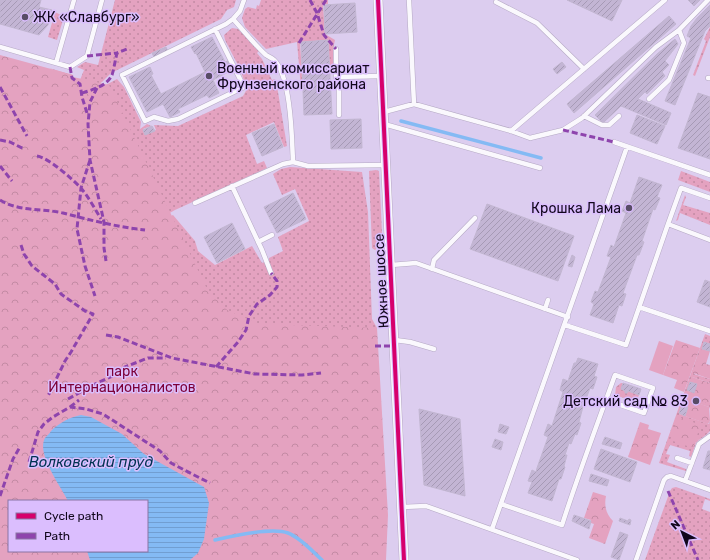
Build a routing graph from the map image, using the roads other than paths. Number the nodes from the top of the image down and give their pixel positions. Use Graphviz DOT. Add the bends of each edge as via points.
graph roads {
  1 [pos="74,0"];
  2 [pos="102,0"];
  3 [pos="244,0"];
  4 [pos="378,0"];
  5 [pos="409,0"];
  6 [pos="665,0"];
  7 [pos="708,0"];
  8 [pos="496,2"];
  9 [pos="233,19"];
  10 [pos="215,30"];
  11 [pos="678,30"];
  12 [pos="0,48"];
  13 [pos="336,49"];
  14 [pos="56,63"];
  15 [pos="584,69"];
  16 [pos="382,76"];
  17 [pos="336,77"];
  18 [pos="649,99"];
  19 [pos="414,104"];
  20 [pos="384,112"];
  21 [pos="339,115"];
  22 [pos="584,116"];
  23 [pos="619,116"];
  24 [pos="384,124"];
  25 [pos="511,130"];
  26 [pos="614,142"];
  27 [pos="627,147"];
  28 [pos="293,162"];
  29 [pos="386,165"];
  30 [pos="540,168"];
  31 [pos="710,175"];
  32 [pos="232,186"];
  33 [pos="710,198"];
  34 [pos="195,203"];
  35 [pos="475,218"];
  36 [pos="668,224"];
  37 [pos="272,235"];
  38 [pos="710,240"];
  39 [pos="258,242"];
  40 [pos="391,265"];
  41 [pos="432,268"];
  42 [pos="271,273"];
  43 [pos="548,300"];
  44 [pos="639,307"];
  45 [pos="545,309"];
  46 [pos="568,317"];
  47 [pos="565,325"];
  48 [pos="710,331"];
  49 [pos="395,340"];
  50 [pos="434,349"];
  51 [pos="606,400"];
  52 [pos="710,436"];
  53 [pos="677,458"];
  54 [pos="692,463"];
  55 [pos="685,481"];
  56 [pos="710,490"];
  57 [pos="501,504"];
  58 [pos="402,507"];
  59 [pos="492,529"];
  60 [pos="404,560"];
  61 [pos="577,560"];
  62 [pos="636,560"];
  1 -- 14 [label="lane"];
  2 -- 14 [label="lane" via="87,56 70,67"];
  3 -- 9 [label="lane" via="240,11"];
  4 -- 16 [label="street, Южное шоссе"];
  5 -- 19 [label="lane"];
  6 -- 15 [label="lane"];
  7 -- 11 [label="lane"];
  8 -- 15 [label="lane" via="537,23"];
  9 -- 10 [label="lane"];
  9 -- 28 [label="lane" via="275,61 281,74 287,92 292,125"];
  10 -- 10 [label="lane" via="122,75 145,121 154,116 168,120 178,119 244,87"];
  11 -- 18 [label="lane" via="684,44 669,80"];
  11 -- 22 [label="lane"];
  12 -- 14 [label="lane"];
  13 -- 17 [label="lane"];
  15 -- 25 [label="lane"];
  16 -- 17 [label="lane"];
  16 -- 20 [label="street, Южное шоссе"];
  17 -- 21 [label="lane"];
  19 -- 20 [label="lane"];
  19 -- 25 [label="lane"];
  20 -- 24 [label="street, Южное шоссе"];
  22 -- 23 [label="lane" via="602,125 609,125"];
  22 -- 25 [label="lane" via="563,130 530,138"];
  24 -- 29 [label="street, Южное шоссе"];
  24 -- 30 [label="lane"];
  26 -- 27 [label="lane"];
  27 -- 31 [label="lane"];
  27 -- 46 [label="lane"];
  28 -- 29 [label="lane" via="308,166"];
  28 -- 32 [label="lane"];
  29 -- 40 [label="street, Южное шоссе"];
  32 -- 34 [label="lane"];
  32 -- 39 [label="lane"];
  33 -- 36 [label="lane" via="681,188"];
  35 -- 41 [label="lane" via="434,260"];
  36 -- 38 [label="lane"];
  36 -- 44 [label="lane"];
  37 -- 39 [label="lane"];
  39 -- 42 [label="lane"];
  40 -- 41 [label="lane" via="416,263"];
  40 -- 49 [label="street, Южное шоссе"];
  41 -- 45 [label="lane"];
  43 -- 45 [label="lane"];
  44 -- 47 [label="lane" via="626,345"];
  44 -- 48 [label="lane"];
  45 -- 46 [label="lane"];
  46 -- 47 [label="lane"];
  47 -- 57 [label="lane"];
  49 -- 50 [label="lane"];
  49 -- 58 [label="street, Южное шоссе"];
  51 -- 51 [label="lane" via="644,413 653,388 615,375"];
  51 -- 57 [label="lane" via="562,525"];
  52 -- 54 [label="lane" via="699,444"];
  53 -- 54 [label="lane"];
  54 -- 55 [label="lane"];
  55 -- 56 [label="lane"];
  55 -- 62 [label="lane" via="671,476 664,480"];
  57 -- 59 [label="lane"];
  58 -- 59 [label="lane" via="426,506"];
  58 -- 60 [label="street, Южное шоссе"];
  59 -- 61 [label="lane"];
}
